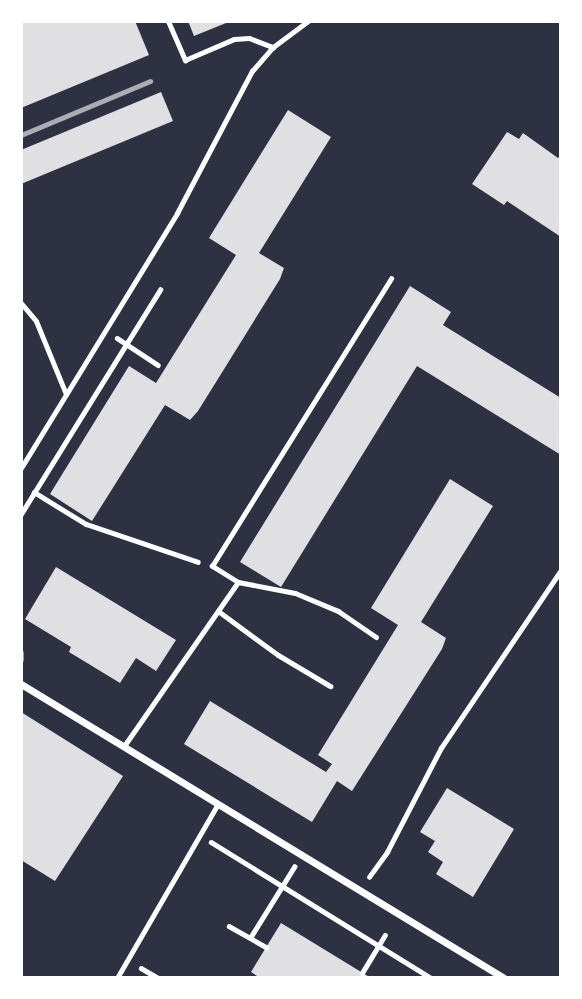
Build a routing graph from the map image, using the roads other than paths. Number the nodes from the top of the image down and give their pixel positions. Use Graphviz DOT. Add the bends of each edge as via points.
graph roads {
  1 [pos="168,21"];
  2 [pos="308,21"];
  3 [pos="273,47"];
  4 [pos="391,278"];
  5 [pos="21,303"];
  6 [pos="66,394"];
  7 [pos="21,468"];
  8 [pos="239,582"];
  9 [pos="218,611"];
  10 [pos="376,637"];
  11 [pos="21,684"];
  12 [pos="330,686"];
  13 [pos="124,746"];
  14 [pos="218,804"];
  15 [pos="117,978"];
  16 [pos="504,978"];
  1 -- 3 [label="lane" via="186,60 234,39 249,38"];
  2 -- 3 [label="lane"];
  3 -- 6 [label="lane" via="252,71 177,214"];
  4 -- 8 [label="lane" via="212,566"];
  5 -- 6 [label="lane" via="36,321"];
  6 -- 7 [label="lane"];
  8 -- 9 [label="lane"];
  8 -- 10 [label="lane" via="295,593 338,611"];
  9 -- 12 [label="lane"];
  9 -- 13 [label="lane"];
  11 -- 13 [label="street"];
  13 -- 14 [label="street"];
  14 -- 15 [label="lane"];
  14 -- 16 [label="street"];
}
